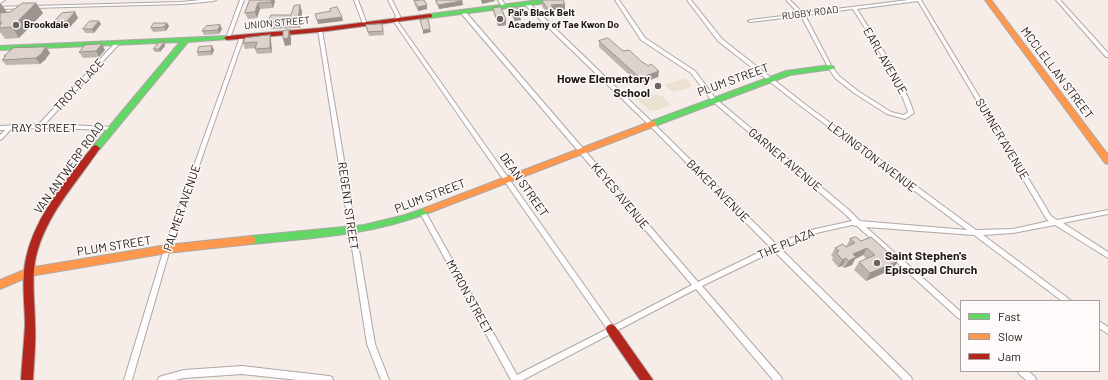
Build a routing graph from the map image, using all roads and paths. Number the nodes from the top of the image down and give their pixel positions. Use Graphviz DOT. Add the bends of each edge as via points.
graph roads {
  1 [pos="3,0"];
  2 [pos="120,0"];
  3 [pos="214,0"];
  4 [pos="242,0"];
  5 [pos="356,0"];
  6 [pos="390,0"];
  7 [pos="554,0"];
  8 [pos="616,0"];
  9 [pos="689,0"];
  10 [pos="788,0"];
  11 [pos="918,0"];
  12 [pos="988,0"];
  13 [pos="1058,0"];
  14 [pos="0,2"];
  15 [pos="503,2"];
  16 [pos="116,4"];
  17 [pos="527,4"];
  18 [pos="0,8"];
  19 [pos="854,8"];
  20 [pos="462,11"];
  21 [pos="802,14"];
  22 [pos="398,19"];
  23 [pos="750,21"];
  24 [pos="365,24"];
  25 [pos="320,30"];
  26 [pos="239,37"];
  27 [pos="228,38"];
  28 [pos="185,41"];
  29 [pos="118,43"];
  30 [pos="0,48"];
  31 [pos="1108,56"];
  32 [pos="830,67"];
  33 [pos="771,79"];
  34 [pos="714,100"];
  35 [pos="651,124"];
  36 [pos="40,126"];
  37 [pos="0,128"];
  38 [pos="9,128"];
  39 [pos="112,129"];
  40 [pos="0,138"];
  41 [pos="581,150"];
  42 [pos="1108,161"];
  43 [pos="506,180"];
  44 [pos="1108,212"];
  45 [pos="423,213"];
  46 [pos="1057,223"];
  47 [pos="858,224"];
  48 [pos="351,230"];
  49 [pos="974,233"];
  50 [pos="774,248"];
  51 [pos="167,249"];
  52 [pos="1108,255"];
  53 [pos="29,272"];
  54 [pos="0,285"];
  55 [pos="696,286"];
  56 [pos="1066,300"];
  57 [pos="960,315"];
  58 [pos="1100,325"];
  59 [pos="610,329"];
  60 [pos="1108,331"];
  61 [pos="1023,372"];
  62 [pos="27,380"];
  63 [pos="128,380"];
  64 [pos="162,380"];
  65 [pos="328,380"];
  66 [pos="385,380"];
  67 [pos="515,380"];
  68 [pos="647,380"];
  69 [pos="778,380"];
  70 [pos="908,380"];
  71 [pos="1032,380"];
  1 -- 14 [label="street"];
  2 -- 16 [label="street"];
  3 -- 16 [label="street"];
  4 -- 27 [label="street"];
  5 -- 24 [label="street"];
  6 -- 22 [label="street, DEAN STREET"];
  7 -- 17 [label="street, UNION STREET"];
  8 -- 34 [label="street, GARNER AVENUE" via="643,39 694,72"];
  9 -- 33 [label="street, LEXINGTON AVENUE" via="720,40"];
  10 -- 21 [label="street"];
  11 -- 19 [label="street, RUGBY ROAD"];
  11 -- 46 [label="street, SUMNER AVENUE" via="1049,218"];
  12 -- 42 [label="street, MCCLELLAN STREET"];
  13 -- 31 [label="street"];
  15 -- 17 [label="street, UNION STREET"];
  15 -- 20 [label="street, UNION STREET"];
  16 -- 18 [label="street"];
  17 -- 35 [label="street, BAKER AVENUE"];
  19 -- 21 [label="street, RUGBY ROAD"];
  19 -- 32 [label="street, EARL AVENUE" via="895,75 911,112 905,117 887,112 843,83"];
  20 -- 22 [label="street, UNION STREET"];
  20 -- 41 [label="street, KEYES AVENUE"];
  21 -- 23 [label="street, RUGBY ROAD"];
  21 -- 32 [label="street"];
  22 -- 24 [label="street, UNION STREET"];
  22 -- 43 [label="street, DEAN STREET" via="396,22"];
  24 -- 25 [label="street, UNION STREET"];
  25 -- 26 [label="street, UNION STREET"];
  25 -- 48 [label="street, REGENT STREET"];
  26 -- 27 [label="street, UNION STREET"];
  26 -- 51 [label="street, PALMER AVENUE" via="241,40 230,73"];
  27 -- 28 [label="street, UNION STREET"];
  28 -- 29 [label="street, UNION STREET"];
  28 -- 39 [label="street, VAN ANTWERP ROAD"];
  29 -- 30 [label="street, UNION STREET"];
  29 -- 36 [label="street, TROY PLACE"];
  32 -- 33 [label="street, PLUM STREET" via="789,73"];
  33 -- 34 [label="street, PLUM STREET"];
  33 -- 49 [label="street, LEXINGTON AVENUE"];
  34 -- 35 [label="street, PLUM STREET"];
  34 -- 47 [label="street, GARNER AVENUE"];
  35 -- 41 [label="street, PLUM STREET"];
  35 -- 50 [label="street, BAKER AVENUE"];
  36 -- 38 [label="street, RAY STREET"];
  36 -- 39 [label="street, RAY STREET"];
  37 -- 38 [label="street, RAY STREET"];
  38 -- 40 [label="street"];
  39 -- 53 [label="street, VAN ANTWERP ROAD" via="48,215 32,250"];
  41 -- 43 [label="street, PLUM STREET"];
  41 -- 55 [label="street, KEYES AVENUE"];
  43 -- 45 [label="street, PLUM STREET"];
  43 -- 59 [label="street, DEAN STREET"];
  44 -- 46 [label="street, THE PLAZA"];
  45 -- 48 [label="street, PLUM STREET" via="406,220"];
  45 -- 67 [label="street, MYRON STREET"];
  46 -- 49 [label="street, THE PLAZA"];
  46 -- 52 [label="street, SUMNER AVENUE"];
  47 -- 49 [label="street, THE PLAZA"];
  47 -- 50 [label="street, THE PLAZA" via="810,232"];
  47 -- 57 [label="street, GARNER AVENUE"];
  48 -- 51 [label="street, PLUM STREET"];
  48 -- 66 [label="street, REGENT STREET" via="371,344"];
  49 -- 56 [label="street, LEXINGTON AVENUE"];
  50 -- 55 [label="street, THE PLAZA"];
  50 -- 70 [label="street, BAKER AVENUE"];
  51 -- 53 [label="street, PLUM STREET"];
  51 -- 63 [label="street, PALMER AVENUE"];
  53 -- 54 [label="street, PLUM STREET"];
  53 -- 62 [label="street, VAN ANTWERP ROAD"];
  55 -- 59 [label="street, THE PLAZA"];
  55 -- 69 [label="street, KEYES AVENUE"];
  58 -- 60 [label="street"];
  59 -- 67 [label="street, THE PLAZA"];
  59 -- 68 [label="street, DEAN STREET"];
  61 -- 71 [label="street"];
  64 -- 65 [label="street" via="184,374 242,370"];
}
